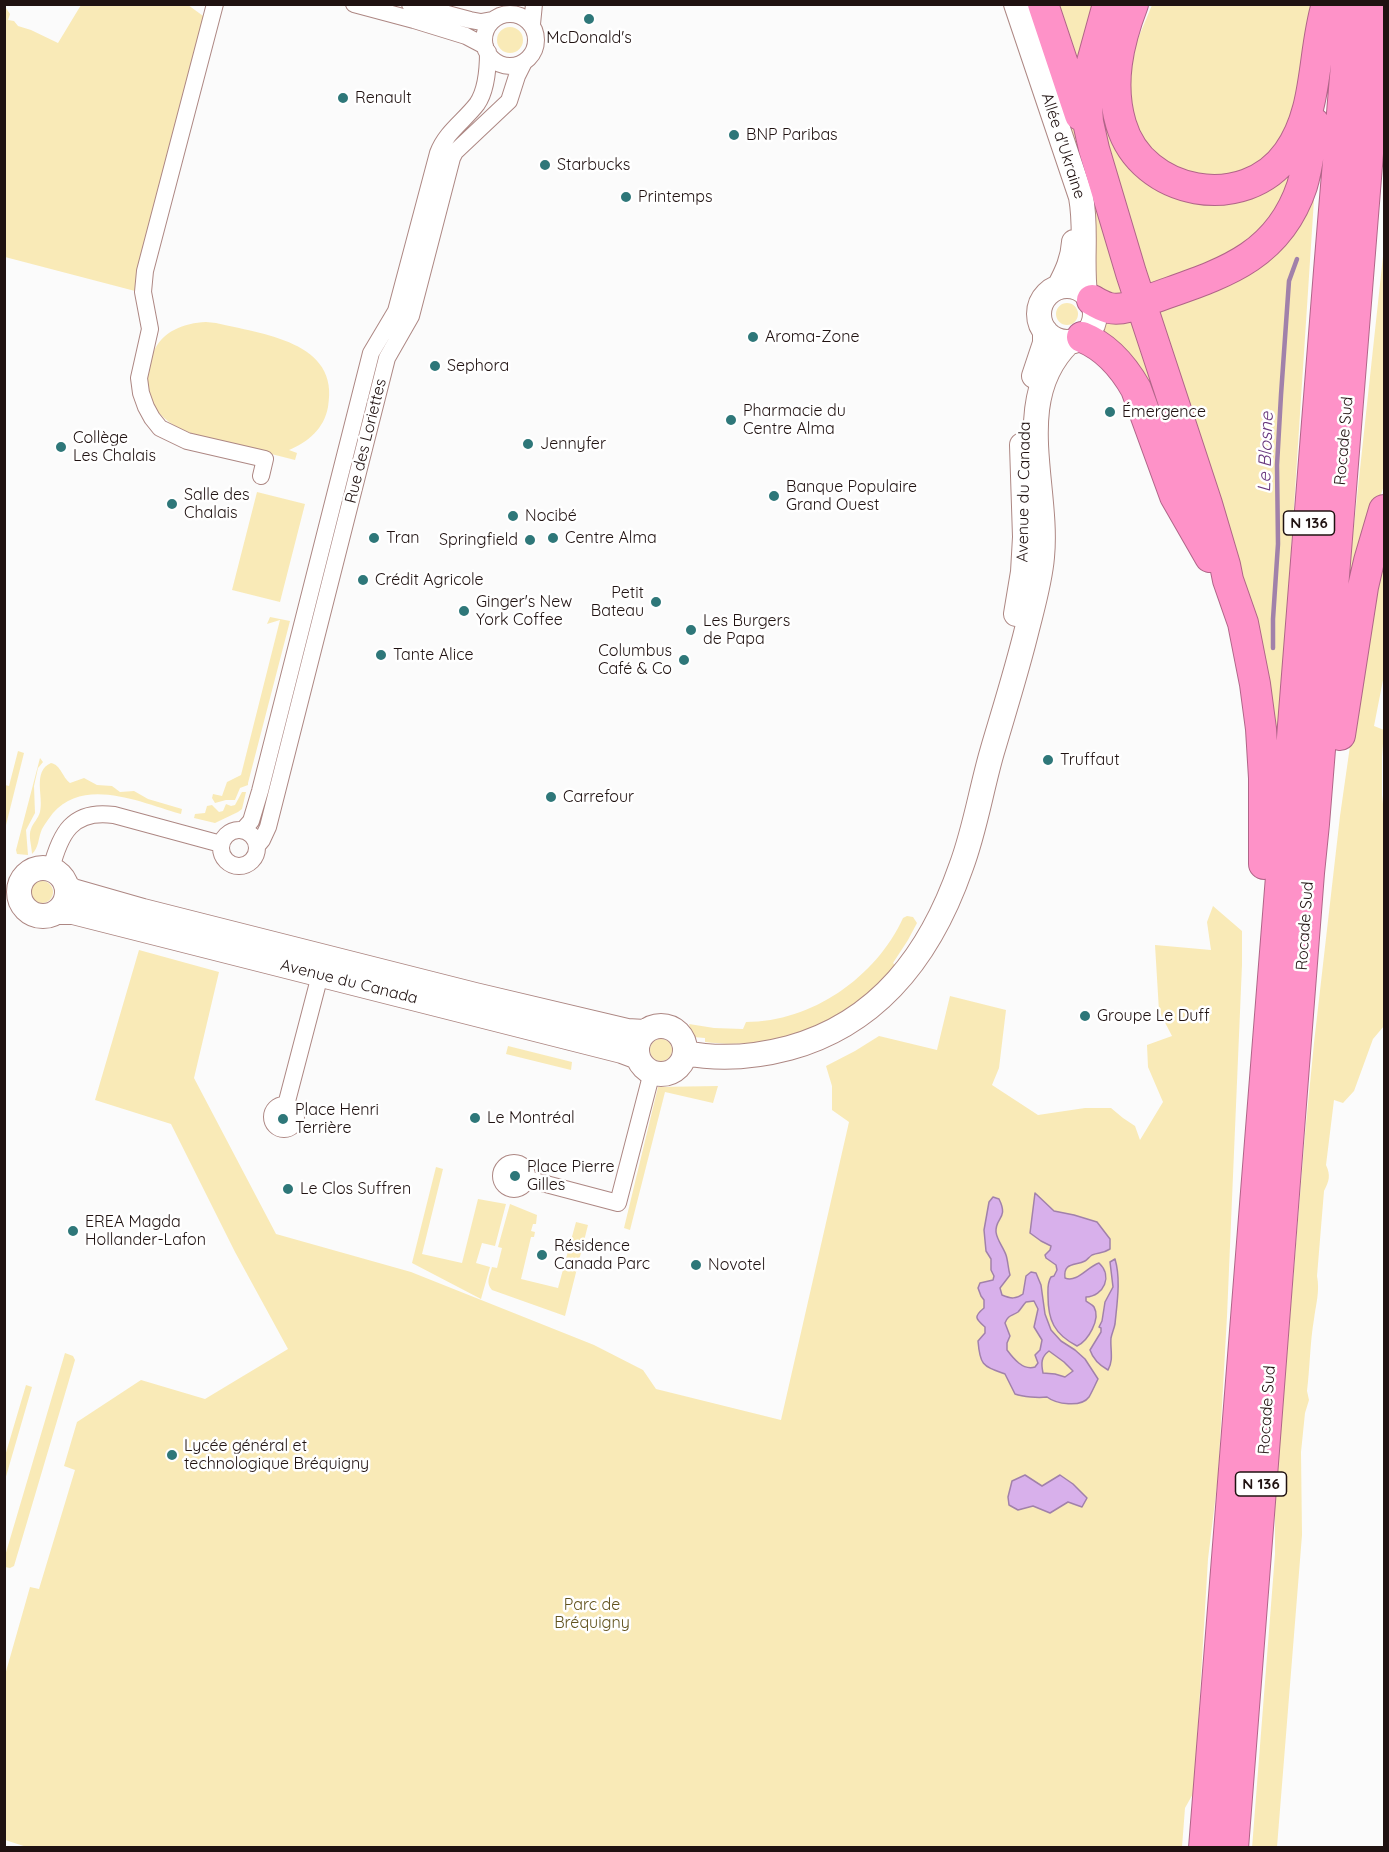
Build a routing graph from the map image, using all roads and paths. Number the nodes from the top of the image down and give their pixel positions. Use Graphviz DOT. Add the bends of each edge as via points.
graph roads {
  1 [pos="215,4"];
  2 [pos="354,4"];
  3 [pos="410,4"];
  4 [pos="534,4"];
  5 [pos="1003,4"];
  6 [pos="1016,4"];
  7 [pos="1044,4"];
  8 [pos="1108,4"];
  9 [pos="1133,4"];
  10 [pos="1328,4"];
  11 [pos="1352,4"];
  12 [pos="1380,4"];
  13 [pos="498,14"];
  14 [pos="532,24"];
  15 [pos="486,49"];
  16 [pos="524,62"];
  17 [pos="1384,144"];
  18 [pos="1094,149"];
  19 [pos="1059,287"];
  20 [pos="1356,287"];
  21 [pos="1088,296"];
  22 [pos="1045,331"];
  23 [pos="1075,340"];
  24 [pos="261,476"];
  25 [pos="1384,510"];
  26 [pos="1228,580"];
  27 [pos="989,761"];
  28 [pos="243,830"];
  29 [pos="221,844"];
  30 [pos="257,846"];
  31 [pos="51,869"];
  32 [pos="15,873"];
  33 [pos="1309,873"];
  34 [pos="67,887"];
  35 [pos="12,897"];
  36 [pos="58,912"];
  37 [pos="320,975"];
  38 [pos="645,1032"];
  39 [pos="1268,1042"];
  40 [pos="685,1053"];
  41 [pos="645,1065"];
  42 [pos="286,1105"];
  43 [pos="527,1179"];
  44 [pos="1204,1848"];
  45 [pos="1233,1848"];
  1 -- 24 [label="street" via="146,271 144,299 150,329 140,386 146,406 160,428 187,441 265,459"];
  2 -- 15 [label="street" via="466,36"];
  3 -- 13 [label="street" via="481,22"];
  4 -- 14 [label="street"];
  5 -- 19 [label="street, Allée d'Ukraine" via="1073,223 1074,253"];
  6 -- 21 [label="street, Allée d'Ukraine" via="1081,197 1083,270"];
  7 -- 18 [label="highway"];
  8 -- 18 [label="highway" via="1086,92"];
  9 -- 10 [label="highway" via="1116,72 1117,106 1127,140 1145,164 1166,180 1188,188 1214,190 1257,181 1288,154 1306,114"];
  10 -- 21 [label="highway" via="1329,25 1306,170 1287,218 1267,242 1236,266 1116,310 1107,309"];
  11 -- 39 [label="highway, Rocade Sud / N 136"];
  12 -- 20 [label="highway, Rocade Sud / N 136"];
  13 -- 14 [label="street" via="516,15"];
  13 -- 15 [label="street" via="485,33"];
  14 -- 16 [label="street" via="536,41"];
  15 -- 16 [label="street" via="505,65"];
  15 -- 28 [label="street, Rue des Loriettes" via="488,66 478,102 442,142 396,311 371,353 260,791 251,822"];
  16 -- 30 [label="street, Rue des Loriettes" via="509,101 452,158 411,316 387,358 270,817"];
  17 -- 20 [label="highway" via="1370,276"];
  18 -- 26 [label="highway"];
  19 -- 21 [label="street" via="1073,286"];
  19 -- 22 [label="street, Allée d'Ukraine" via="1041,303 1038,315"];
  20 -- 33 [label="highway, Rocade Sud / N 136"];
  21 -- 23 [label="street, Allée d'Ukraine" via="1095,317 1088,332"];
  22 -- 23 [label="street" via="1055,340"];
  22 -- 27 [label="street, Avenue du Canada" via="1023,427 1022,582"];
  23 -- 26 [label="highway" via="1103,348 1126,373 1136,389 1175,495 1217,569"];
  23 -- 27 [label="street, Avenue du Canada" via="1053,360 1036,409 1042,560 1036,596"];
  25 -- 33 [label="highway" via="1369,561 1354,639 1327,842"];
  26 -- 39 [label="highway" via="1243,623 1261,729 1264,905 1257,1028"];
  27 -- 40 [label="street, Avenue du Canada" via="963,864 948,899 915,959 880,1000 838,1030 767,1054 721,1057"];
  28 -- 29 [label="street" via="227,833"];
  28 -- 30 [label="street" via="253,836"];
  29 -- 30 [label="street" via="222,856 237,866 254,858"];
  29 -- 31 [label="street" via="98,814 69,827 59,841"];
  31 -- 32 [label="street"];
  31 -- 34 [label="street" via="61,875"];
  32 -- 35 [label="street" via="22,881"];
  33 -- 45 [label="highway, Rocade Sud / N 136"];
  34 -- 36 [label="street" via="66,899"];
  34 -- 38 [label="street, Avenue du Canada" via="143,911 453,989"];
  35 -- 36 [label="street, Avenue du Canada" via="36,915"];
  36 -- 37 [label="street, Avenue du Canada" via="73,912"];
  37 -- 41 [label="street, Avenue du Canada" via="622,1051"];
  37 -- 42 [label="street"];
  38 -- 40 [label="street" via="658,1026 672,1028 684,1041"];
  38 -- 41 [label="street" via="638,1044"];
  39 -- 44 [label="highway, Rocade Sud / N 136"];
  40 -- 41 [label="street" via="673,1071 666,1073"];
  41 -- 43 [label="street" via="618,1203"];
}
